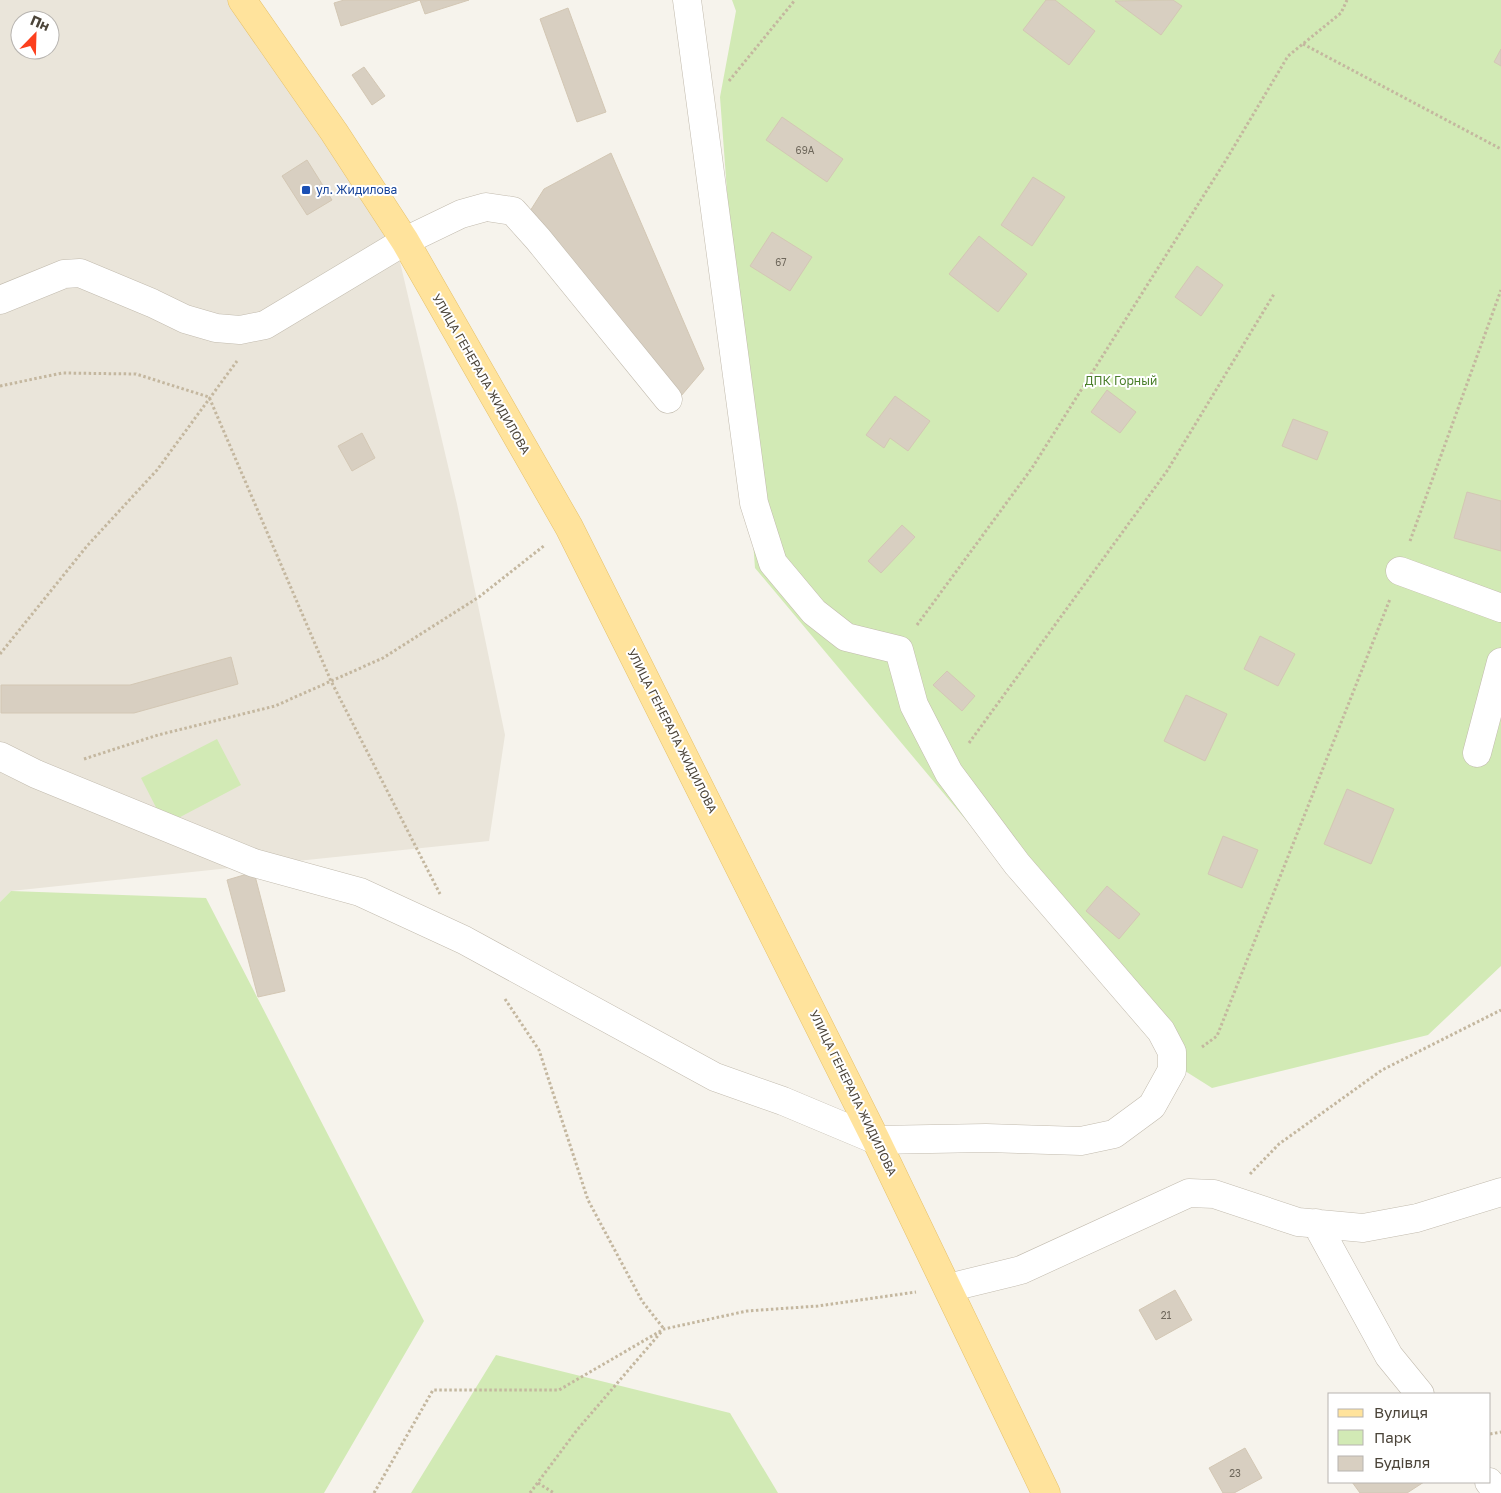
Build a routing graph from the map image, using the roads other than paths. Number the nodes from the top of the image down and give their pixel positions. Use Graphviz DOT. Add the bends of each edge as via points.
graph roads {
  1 [pos="242,0"];
  2 [pos="687,0"];
  3 [pos="405,241"];
  4 [pos="0,300"];
  5 [pos="668,399"];
  6 [pos="1400,571"];
  7 [pos="1501,608"];
  8 [pos="1501,662"];
  9 [pos="1477,753"];
  10 [pos="0,756"];
  11 [pos="876,1140"];
  12 [pos="1501,1192"];
  13 [pos="1316,1223"];
  14 [pos="948,1288"];
  15 [pos="1419,1393"];
  16 [pos="1490,1483"];
  17 [pos="1046,1493"];
  18 [pos="1498,1493"];
  1 -- 3 [label="main road, УЛИЦА ГЕНЕРАЛА ЖИДИЛОВА"];
  2 -- 11 [label="street" via="754,503 773,563 814,612 846,637 899,650 914,705 942,763 1017,864 1161,1031 1172,1052 1172,1070 1152,1106 1114,1134 1081,1141 986,1138"];
  3 -- 4 [label="street" via="265,325 240,330 216,328 185,319 80,274 64,274"];
  3 -- 5 [label="street" via="461,214 486,207 513,211"];
  3 -- 11 [label="main road, УЛИЦА ГЕНЕРАЛА ЖИДИЛОВА" via="569,527"];
  6 -- 7 [label="street"];
  8 -- 9 [label="street"];
  10 -- 11 [label="street" via="36,774 254,863 360,892 464,940 715,1077 783,1100"];
  11 -- 14 [label="main road, УЛИЦА ГЕНЕРАЛА ЖИДИЛОВА"];
  12 -- 13 [label="street" via="1417,1218 1364,1228"];
  13 -- 14 [label="street" via="1298,1222 1214,1194 1189,1193 1021,1270"];
  13 -- 15 [label="street" via="1389,1356"];
  14 -- 17 [label="main road, УЛИЦА ГЕНЕРАЛА ЖИДИЛОВА"];
  16 -- 18 [label="street"];
}
